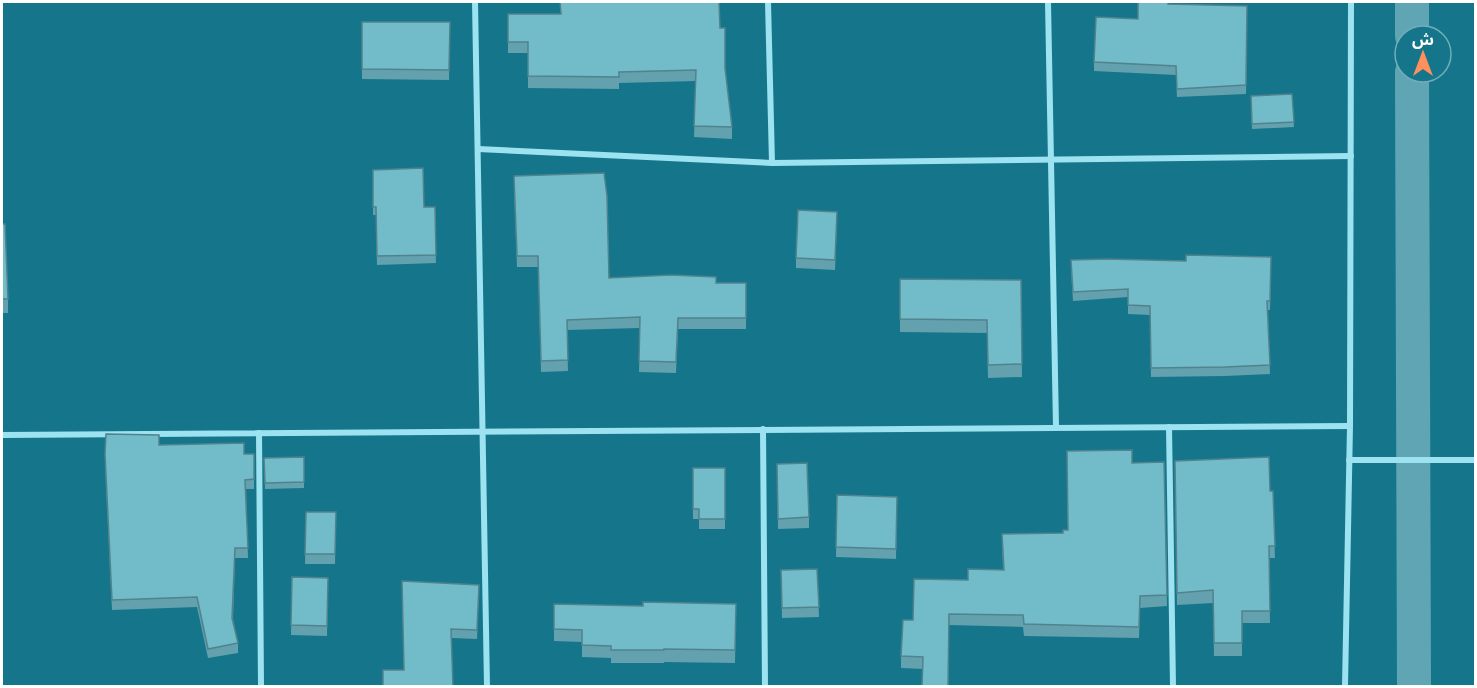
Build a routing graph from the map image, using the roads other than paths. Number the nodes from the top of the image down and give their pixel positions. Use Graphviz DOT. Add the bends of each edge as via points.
graph roads {
  1 [pos="475,2"];
  2 [pos="768,2"];
  3 [pos="1048,2"];
  4 [pos="1351,2"];
  5 [pos="478,149"];
  6 [pos="1351,156"];
  7 [pos="1051,159"];
  8 [pos="772,163"];
  9 [pos="1350,426"];
  10 [pos="1056,427"];
  11 [pos="1169,427"];
  12 [pos="763,429"];
  13 [pos="483,431"];
  14 [pos="260,433"];
  15 [pos="2,435"];
  16 [pos="1351,460"];
  17 [pos="1476,460"];
  18 [pos="261,687"];
  19 [pos="487,687"];
  20 [pos="765,687"];
  21 [pos="1173,687"];
  22 [pos="1345,687"];
  1 -- 5 [label="street"];
  2 -- 8 [label="street"];
  3 -- 7 [label="street"];
  4 -- 6 [label="street"];
  5 -- 8 [label="street"];
  5 -- 13 [label="street"];
  6 -- 7 [label="street"];
  6 -- 9 [label="street"];
  7 -- 8 [label="street"];
  7 -- 10 [label="street"];
  9 -- 11 [label="street"];
  9 -- 16 [label="street"];
  10 -- 11 [label="street"];
  10 -- 12 [label="street"];
  11 -- 21 [label="street"];
  12 -- 13 [label="street"];
  12 -- 20 [label="street"];
  13 -- 14 [label="street"];
  13 -- 19 [label="street"];
  14 -- 15 [label="street"];
  14 -- 18 [label="street"];
  16 -- 17 [label="street"];
  16 -- 22 [label="street"];
}
